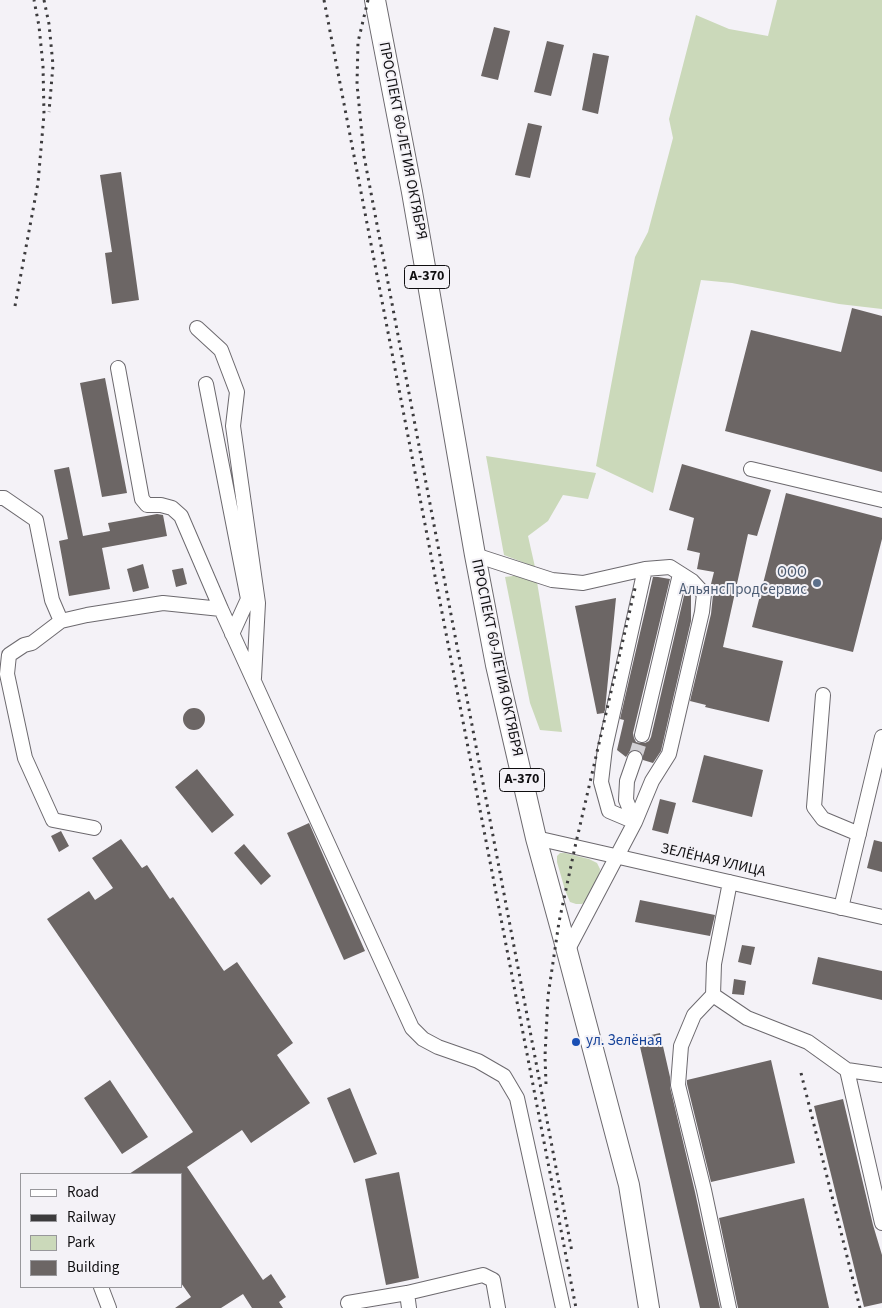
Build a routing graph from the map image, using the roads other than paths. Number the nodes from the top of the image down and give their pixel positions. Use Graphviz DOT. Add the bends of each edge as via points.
graph roads {
  1 [pos="375,0"];
  2 [pos="197,328"];
  3 [pos="118,368"];
  4 [pos="206,384"];
  5 [pos="751,469"];
  6 [pos="0,498"];
  7 [pos="882,500"];
  8 [pos="475,555"];
  9 [pos="645,569"];
  10 [pos="680,574"];
  11 [pos="221,609"];
  12 [pos="61,621"];
  13 [pos="232,634"];
  14 [pos="254,681"];
  15 [pos="823,696"];
  16 [pos="642,735"];
  17 [pos="882,737"];
  18 [pos="635,758"];
  19 [pos="635,822"];
  20 [pos="94,828"];
  21 [pos="859,834"];
  22 [pos="536,838"];
  23 [pos="617,856"];
  24 [pos="730,882"];
  25 [pos="842,908"];
  26 [pos="882,917"];
  27 [pos="568,951"];
  28 [pos="712,995"];
  29 [pos="847,1070"];
  30 [pos="882,1075"];
  31 [pos="882,1223"];
  32 [pos="101,1288"];
  33 [pos="407,1293"];
  34 [pos="348,1303"];
  35 [pos="110,1308"];
  36 [pos="409,1308"];
  37 [pos="498,1308"];
  38 [pos="563,1308"];
  39 [pos="649,1308"];
  40 [pos="730,1308"];
  1 -- 8 [label="highway, ПРОСПЕКТ 60-ЛЕТИЯ ОКТЯБРЯ / А-370"];
  2 -- 14 [label="street" via="221,350 237,392 233,426 258,603"];
  3 -- 11 [label="street" via="142,499 146,504 172,508 181,516"];
  4 -- 13 [label="street" via="248,599"];
  5 -- 7 [label="street"];
  6 -- 12 [label="street" via="36,520 52,600"];
  8 -- 9 [label="street" via="552,580 583,583"];
  8 -- 22 [label="highway, ПРОСПЕКТ 60-ЛЕТИЯ ОКТЯБРЯ / А-370" via="496,665"];
  9 -- 10 [label="street" via="670,568"];
  9 -- 19 [label="street" via="605,748 601,782 609,810"];
  10 -- 16 [label="street"];
  10 -- 19 [label="street" via="704,594 702,612 669,754 652,781"];
  11 -- 12 [label="street" via="163,603"];
  11 -- 13 [label="street"];
  12 -- 20 [label="street" via="32,643 9,655 7,674 25,758 53,820"];
  13 -- 14 [label="street"];
  14 -- 38 [label="street" via="412,1028 438,1047 478,1061 504,1076 517,1098"];
  15 -- 21 [label="street" via="814,807 823,819"];
  17 -- 21 [label="street"];
  18 -- 19 [label="street" via="627,781 626,800"];
  19 -- 23 [label="street"];
  21 -- 25 [label="street"];
  22 -- 23 [label="street, ЗЕЛЁНАЯ УЛИЦА"];
  22 -- 27 [label="highway, ПРОСПЕКТ 60-ЛЕТИЯ ОКТЯБРЯ / А-370"];
  23 -- 24 [label="street, ЗЕЛЁНАЯ УЛИЦА"];
  23 -- 27 [label="street"];
  24 -- 25 [label="street, ЗЕЛЁНАЯ УЛИЦА"];
  24 -- 28 [label="street" via="714,964"];
  25 -- 26 [label="street, ЗЕЛЁНАЯ УЛИЦА"];
  27 -- 39 [label="highway, ПРОСПЕКТ 60-ЛЕТИЯ ОКТЯБРЯ / А-370" via="629,1185"];
  28 -- 29 [label="street" via="747,1018 808,1042"];
  28 -- 40 [label="street" via="694,1015 680,1046 678,1085"];
  29 -- 30 [label="street"];
  29 -- 31 [label="street"];
  32 -- 35 [label="street"];
  33 -- 34 [label="street"];
  33 -- 36 [label="street"];
  33 -- 37 [label="street" via="483,1275 493,1280"];
}
